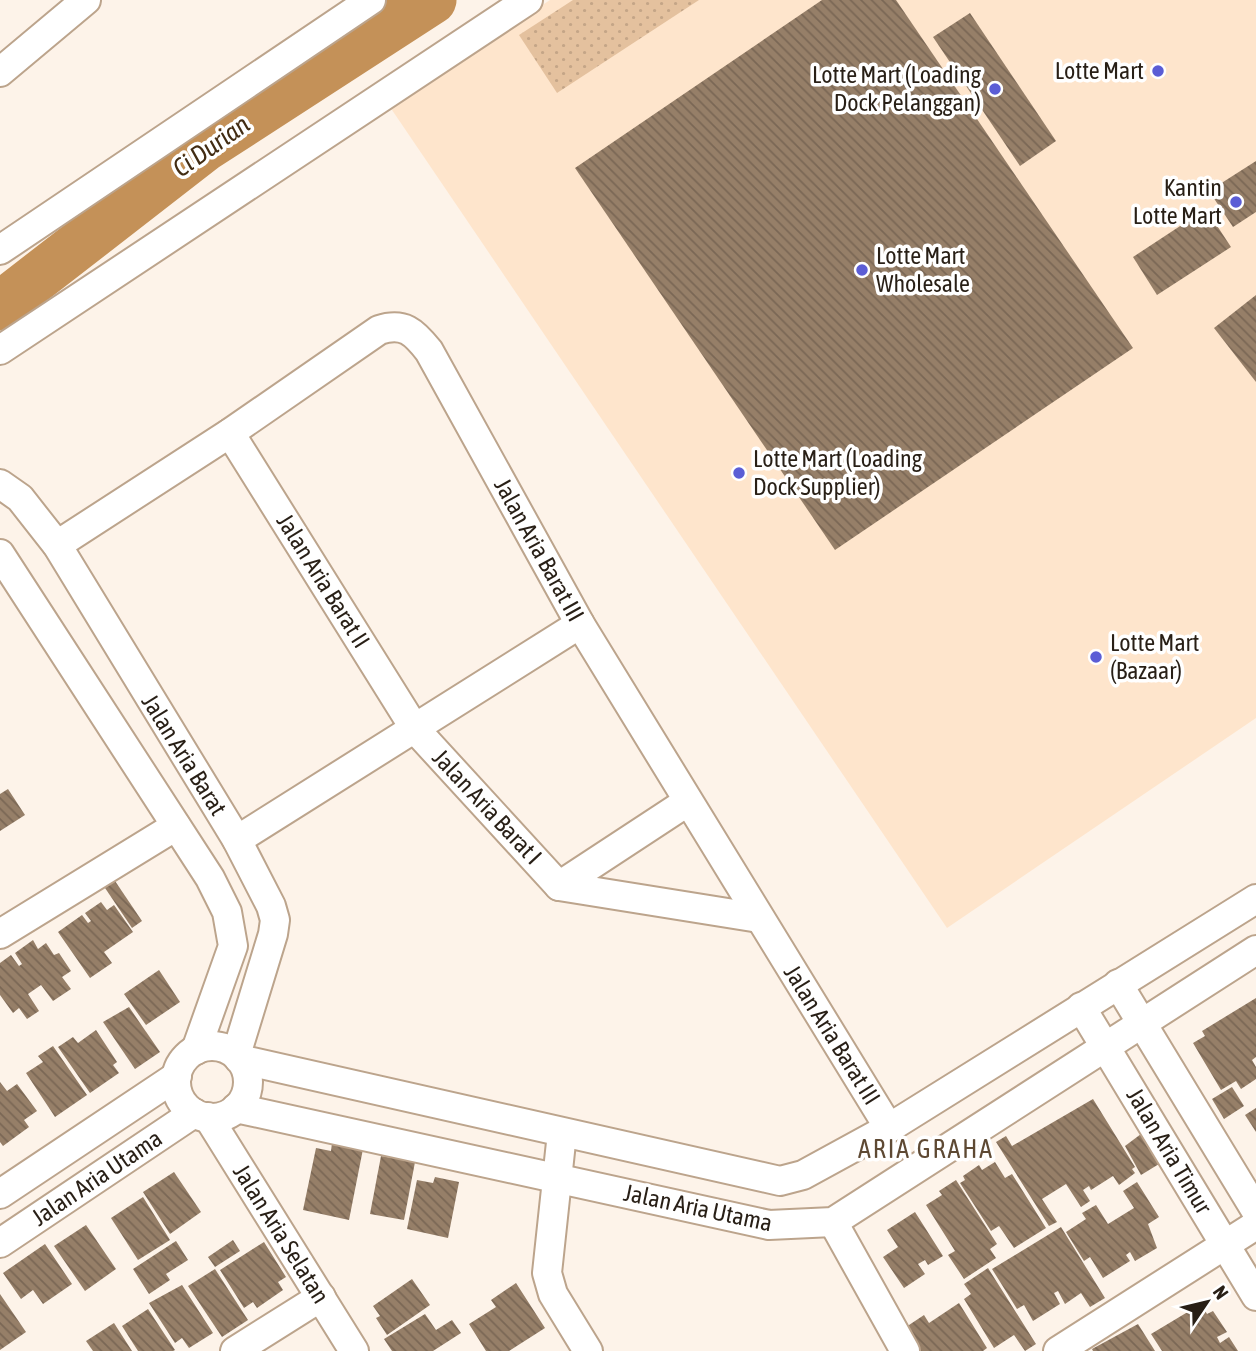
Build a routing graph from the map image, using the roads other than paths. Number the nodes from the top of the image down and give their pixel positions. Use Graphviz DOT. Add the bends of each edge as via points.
graph roads {
  1 [pos="86,0"];
  2 [pos="371,0"];
  3 [pos="528,0"];
  4 [pos="0,72"];
  5 [pos="0,250"];
  6 [pos="0,350"];
  7 [pos="230,433"];
  8 [pos="0,484"];
  9 [pos="57,545"];
  10 [pos="0,554"];
  11 [pos="580,624"];
  12 [pos="116,646"];
  13 [pos="78,672"];
  14 [pos="415,729"];
  15 [pos="687,802"];
  16 [pos="176,827"];
  17 [pos="237,840"];
  18 [pos="559,886"];
  19 [pos="1256,899"];
  20 [pos="759,918"];
  21 [pos="3,924"];
  22 [pos="1256,950"];
  23 [pos="1118,984"];
  24 [pos="1081,1007"];
  25 [pos="1140,1024"];
  26 [pos="1105,1046"];
  27 [pos="195,1050"];
  28 [pos="238,1057"];
  29 [pos="177,1076"];
  30 [pos="236,1108"];
  31 [pos="201,1115"];
  32 [pos="889,1128"];
  33 [pos="562,1133"];
  34 [pos="556,1178"];
  35 [pos="0,1194"];
  36 [pos="1256,1211"];
  37 [pos="833,1222"];
  38 [pos="1256,1225"];
  39 [pos="0,1243"];
  40 [pos="1225,1245"];
  41 [pos="1256,1296"];
  42 [pos="321,1297"];
  43 [pos="235,1351"];
  44 [pos="354,1351"];
  45 [pos="588,1351"];
  46 [pos="905,1351"];
  47 [pos="1058,1351"];
  1 -- 4 [label="street"];
  2 -- 5 [label="street"];
  3 -- 6 [label="street"];
  7 -- 9 [label="street, Jalan Aria Barat III"];
  7 -- 11 [label="street, Jalan Aria Barat III" via="379,330 404,327 416,333"];
  7 -- 14 [label="street, Jalan Aria Barat II"];
  8 -- 9 [label="street, Jalan Aria Barat" via="20,498"];
  9 -- 12 [label="street, Jalan Aria Barat"];
  10 -- 13 [label="street, Jalan Aria Barat"];
  11 -- 14 [label="street, Jalan Aria Barat I"];
  11 -- 15 [label="street, Jalan Aria Barat III"];
  12 -- 13 [label="street"];
  12 -- 17 [label="street, Jalan Aria Barat"];
  13 -- 16 [label="street, Jalan Aria Barat"];
  14 -- 17 [label="street, Jalan Aria Barat I"];
  14 -- 18 [label="street, Jalan Aria Barat I"];
  15 -- 18 [label="street, Jalan Aria Barat I"];
  15 -- 20 [label="street, Jalan Aria Barat III"];
  16 -- 21 [label="street"];
  16 -- 27 [label="street, Jalan Aria Barat" via="227,912 233,946"];
  17 -- 28 [label="street, Jalan Aria Barat" via="275,920"];
  18 -- 20 [label="street, Jalan Aria Barat I"];
  19 -- 23 [label="street, Jalan Aria Utama"];
  20 -- 32 [label="street, Jalan Aria Barat III"];
  22 -- 25 [label="street"];
  23 -- 24 [label="street, Jalan Aria Utama"];
  23 -- 25 [label="street, Jalan Aria Timur"];
  24 -- 26 [label="street, Jalan Aria Timur"];
  24 -- 32 [label="street, Jalan Aria Utama"];
  25 -- 26 [label="street"];
  25 -- 36 [label="street, Jalan Aria Timur"];
  26 -- 37 [label="street"];
  26 -- 40 [label="street, Jalan Aria Timur"];
  27 -- 28 [label="street" via="216,1047"];
  27 -- 29 [label="street"];
  28 -- 30 [label="street" via="248,1083"];
  28 -- 33 [label="street, Jalan Aria Utama"];
  29 -- 31 [label="street" via="177,1090 184,1103"];
  29 -- 35 [label="street, Jalan Aria Utama"];
  30 -- 31 [label="street" via="223,1116"];
  30 -- 34 [label="street, Jalan Aria Utama"];
  31 -- 39 [label="street, Jalan Aria Utama"];
  31 -- 42 [label="street, Jalan Aria Selatan"];
  32 -- 33 [label="street, Jalan Aria Utama" via="803,1175 780,1181"];
  33 -- 34 [label="street"];
  34 -- 37 [label="street, Jalan Aria Utama" via="769,1225"];
  34 -- 45 [label="street" via="547,1273 553,1294"];
  37 -- 46 [label="street"];
  38 -- 40 [label="street"];
  40 -- 41 [label="street, Jalan Aria Timur"];
  40 -- 47 [label="street"];
  42 -- 43 [label="street"];
  42 -- 44 [label="street, Jalan Aria Selatan"];
}
